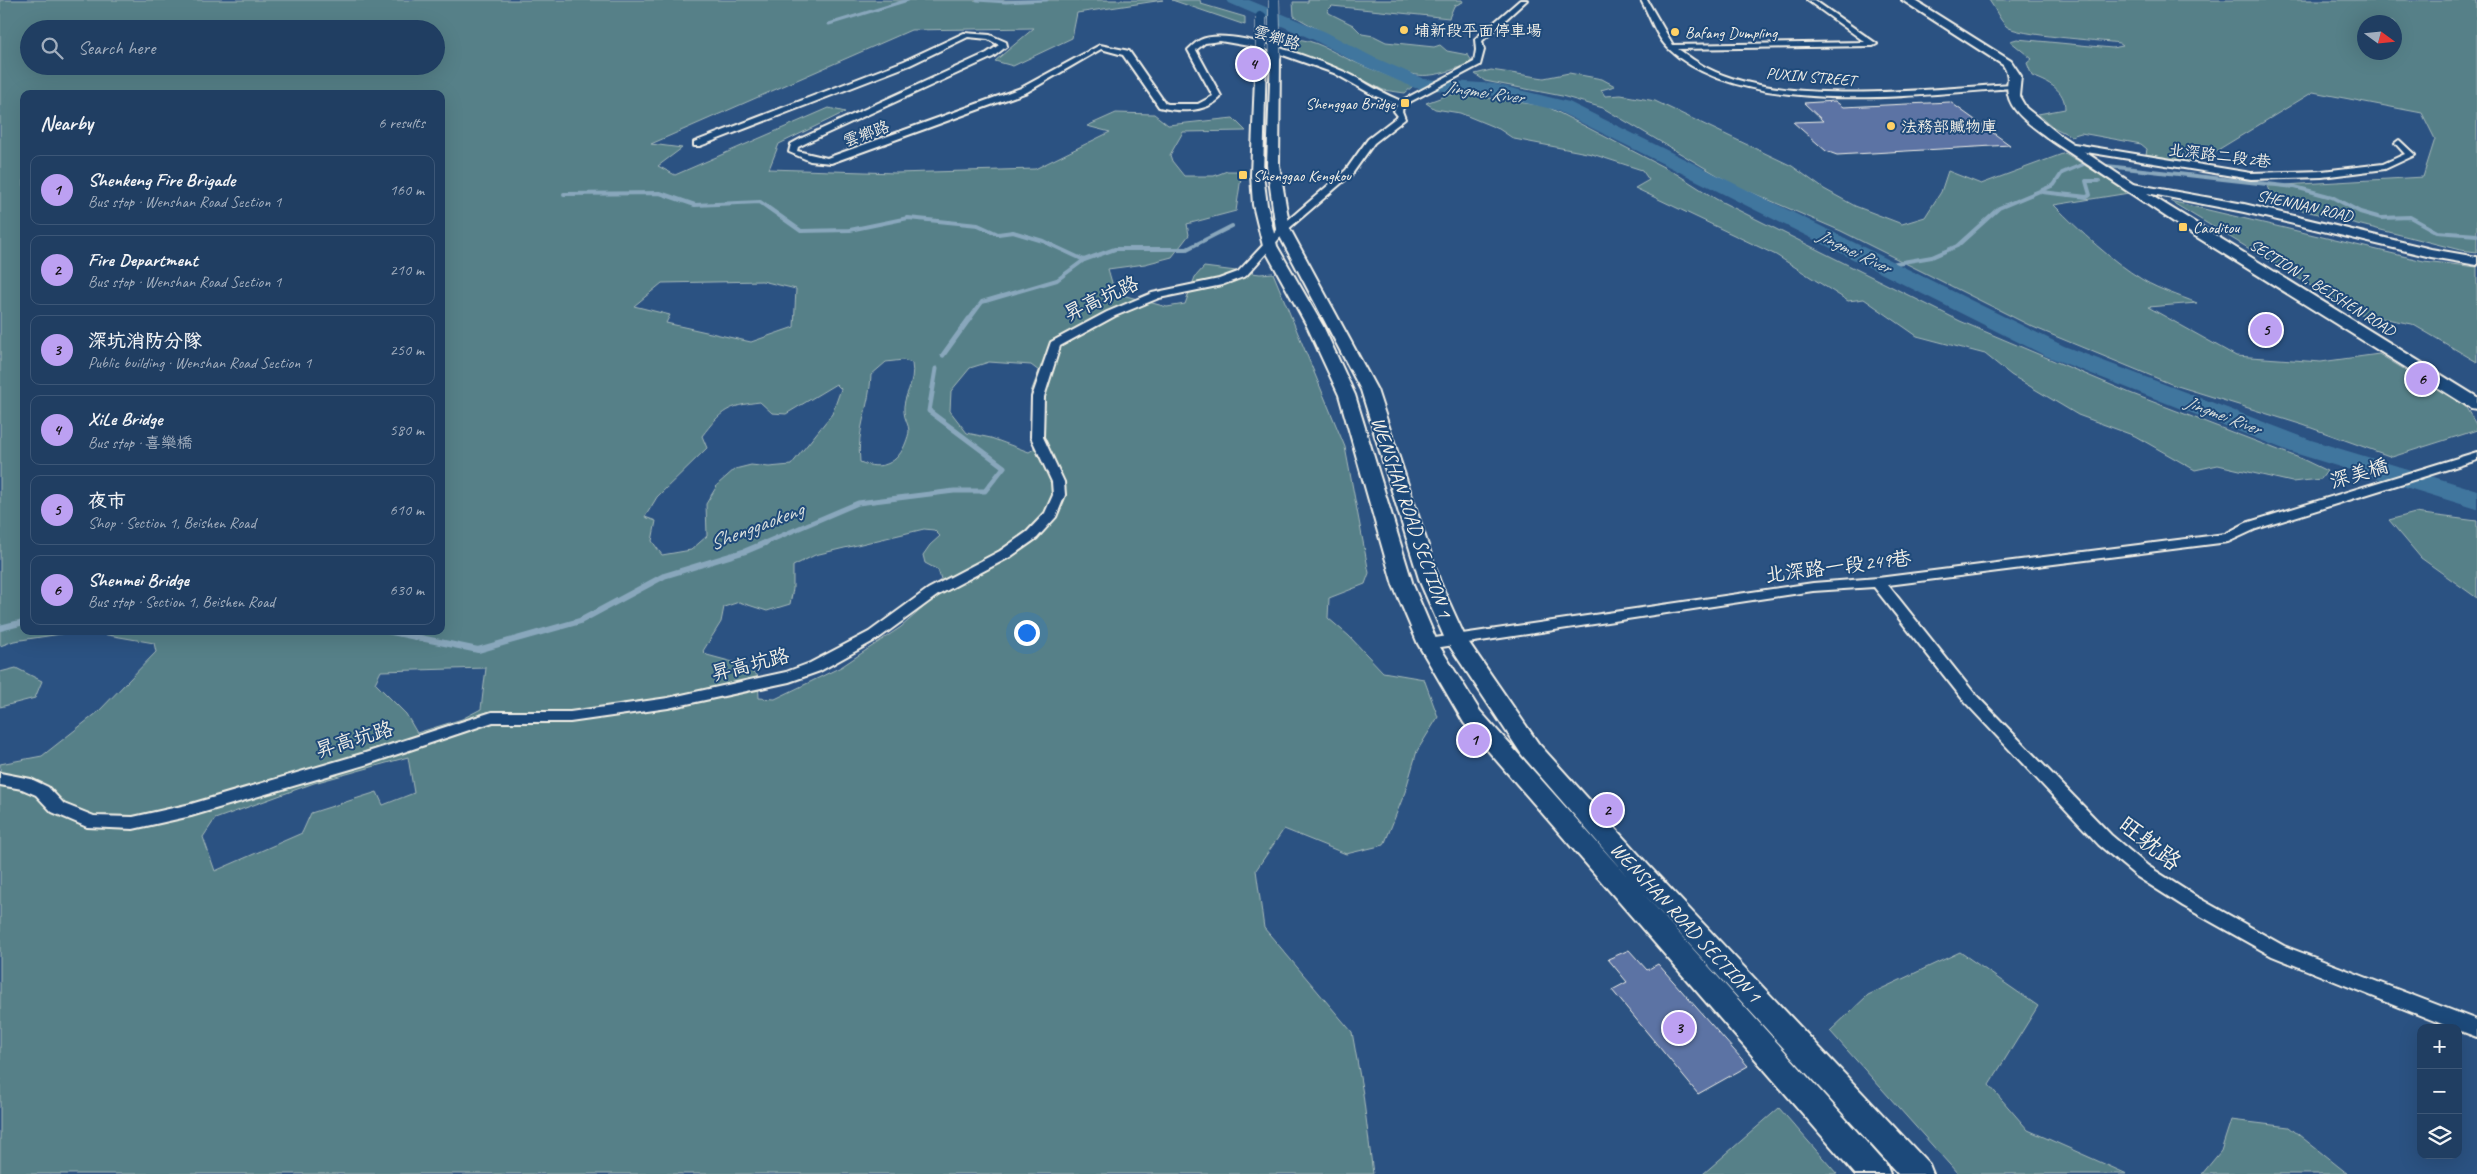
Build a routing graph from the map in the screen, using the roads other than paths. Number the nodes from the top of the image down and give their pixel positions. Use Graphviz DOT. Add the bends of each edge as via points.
graph roads {
  1 [pos="1274,0"];
  2 [pos="1524,0"];
  3 [pos="1644,0"];
  4 [pos="1810,0"];
  5 [pos="1907,0"];
  6 [pos="1262,10"];
  7 [pos="1670,47"];
  8 [pos="2012,86"];
  9 [pos="1404,102"];
  10 [pos="2399,143"];
  11 [pos="697,144"];
  12 [pos="2068,146"];
  13 [pos="2125,184"];
  14 [pos="1277,238"];
  15 [pos="2477,261"];
  16 [pos="2477,404"];
  17 [pos="2477,456"];
  18 [pos="2251,526"];
  19 [pos="1878,582"];
  20 [pos="1454,639"];
  21 [pos="1428,644"];
  22 [pos="0,779"];
  23 [pos="2477,1029"];
  24 [pos="1875,1174"];
  25 [pos="1918,1174"];
  1 -- 14 [label="main road, WENSHAN ROAD SECTION 1, bridge" via="1272,130"];
  2 -- 9 [label="street" via="1478,41 1477,63"];
  3 -- 7 [label="street, PUXIN STREET"];
  4 -- 7 [label="street" via="1873,44"];
  5 -- 8 [label="main road, SECTION 1, BEISHEN ROAD" via="2007,63 2016,76"];
  6 -- 14 [label="main road, WENSHAN ROAD SECTION 1, bridge" via="1256,152 1260,204"];
  7 -- 8 [label="street, PUXIN STREET" via="1710,73 1764,87 1814,94"];
  8 -- 12 [label="main road, SECTION 1, BEISHEN ROAD" via="2016,102 2032,119"];
  9 -- 11 [label="street, 雲鄉路" via="1373,92 1351,78 1256,43 1205,40 1192,50 1217,96 1214,101 1201,105 1169,108 1162,105 1126,53 1100,48 1024,90 828,161 793,152 794,146 828,128 1003,46 990,38 967,35 907,63"];
  9 -- 14 [label="street, 昇高坑路" via="1398,111 1402,117 1371,141 1350,172"];
  10 -- 12 [label="street, 北深路二段2巷" via="2410,154 2385,166 2281,177 2251,176"];
  12 -- 13 [label="main road, SECTION 1, BEISHEN ROAD"];
  13 -- 15 [label="main road, SHENNAN ROAD"];
  13 -- 16 [label="main road, SECTION 1, BEISHEN ROAD"];
  14 -- 20 [label="main road, WENSHAN ROAD SECTION 1" via="1369,390 1430,582"];
  14 -- 21 [label="main road, WENSHAN ROAD SECTION 1" via="1347,395 1403,585"];
  14 -- 22 [label="street, 昇高坑路" via="1235,278 1156,295 1111,314 1055,344 1038,397 1037,437 1044,458 1058,482 1059,495 1051,514 1032,535 1004,554 933,592 874,635 815,667 788,677 668,703 570,717 492,717 368,758 191,810 133,823 93,822 58,808 42,791 25,783"];
  17 -- 18 [label="street, 深美橋"];
  18 -- 19 [label="street, 北深路一段249巷" via="2228,538"];
  19 -- 20 [label="street, 北深路一段249巷" via="1813,587"];
  19 -- 23 [label="street, 旺躭路" via="1969,697 2105,840 2142,871 2278,951"];
  20 -- 21 [label="street, 北深路一段249巷"];
  20 -- 25 [label="main road, WENSHAN ROAD SECTION 1" via="1530,750"];
  21 -- 24 [label="main road, WENSHAN ROAD SECTION 1" via="1472,717"];
}
